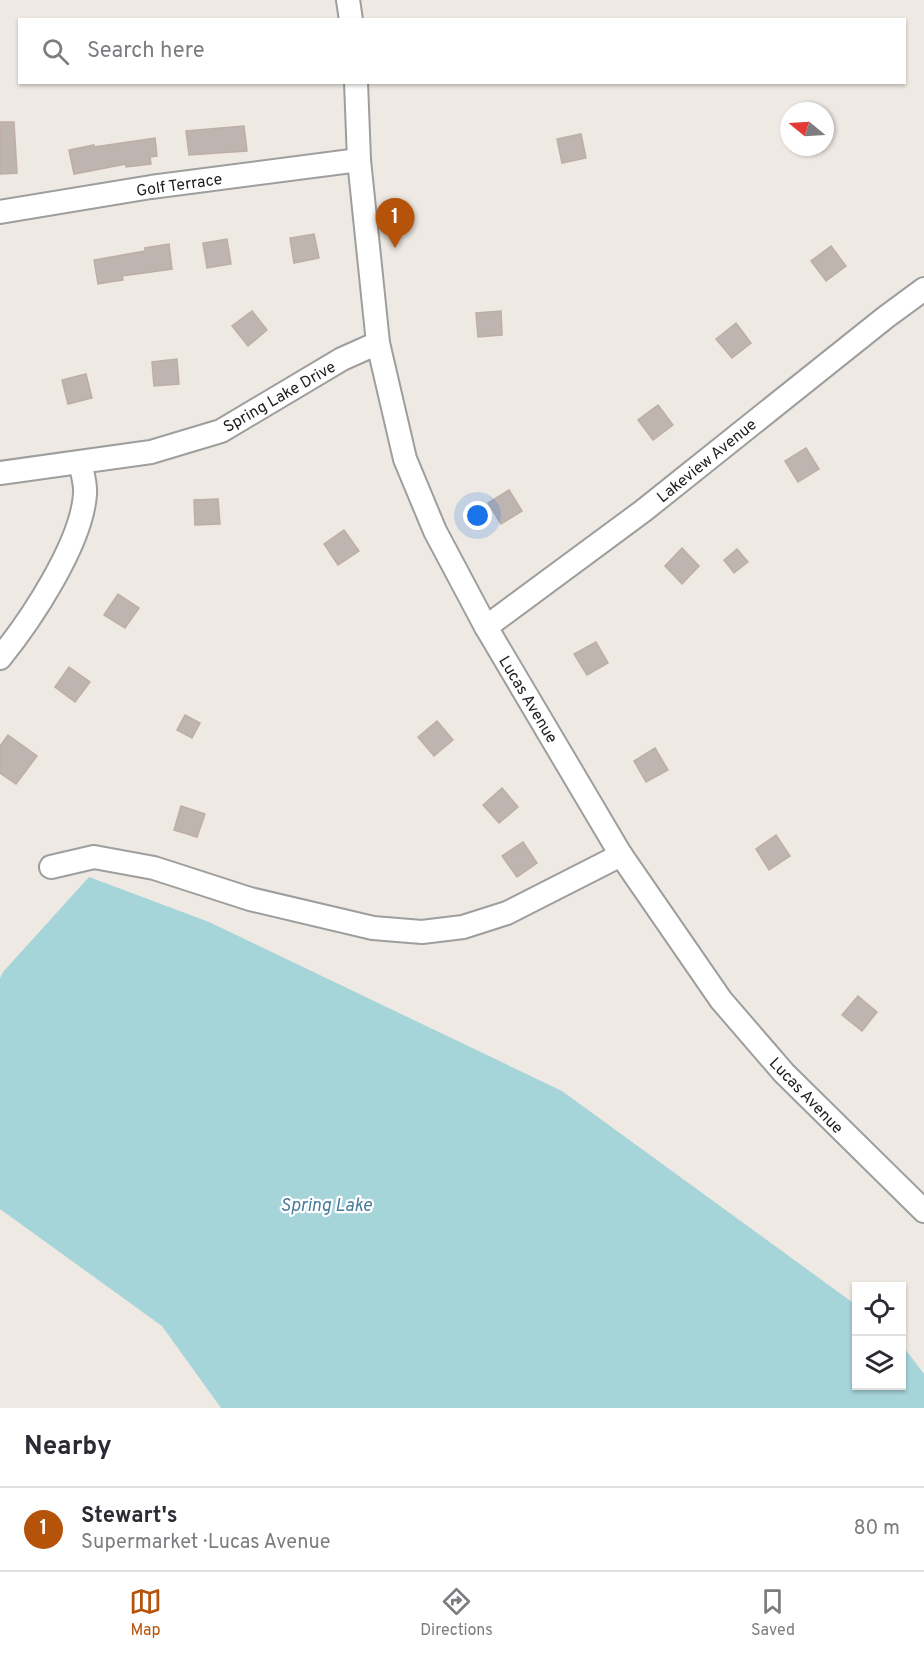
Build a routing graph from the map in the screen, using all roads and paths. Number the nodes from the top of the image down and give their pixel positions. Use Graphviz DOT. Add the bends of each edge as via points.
graph roads {
  1 [pos="348,0"];
  2 [pos="351,18"];
  3 [pos="356,84"];
  4 [pos="359,160"];
  5 [pos="0,212"];
  6 [pos="924,289"];
  7 [pos="378,343"];
  8 [pos="80,462"];
  9 [pos="0,473"];
  10 [pos="486,627"];
  11 [pos="0,658"];
  12 [pos="621,855"];
  13 [pos="51,867"];
  14 [pos="924,1211"];
  1 -- 2 [label="street"];
  3 -- 4 [label="street, Lucas Avenue"];
  4 -- 5 [label="street, Golf Terrace" via="151,187"];
  4 -- 7 [label="street, Lucas Avenue"];
  6 -- 10 [label="street, Lakeview Avenue" via="643,511"];
  7 -- 8 [label="street, Spring Lake Drive" via="342,359 221,431 151,452"];
  7 -- 10 [label="street, Lucas Avenue" via="405,459 435,531"];
  8 -- 9 [label="street, Spring Lake Drive"];
  8 -- 11 [label="street" via="86,492 81,517 63,562"];
  10 -- 12 [label="street, Lucas Avenue"];
  12 -- 13 [label="street" via="507,913 463,927 422,932 373,928 250,899 154,868 94,857"];
  12 -- 14 [label="street, Lucas Avenue" via="721,1000 784,1073"];
}
